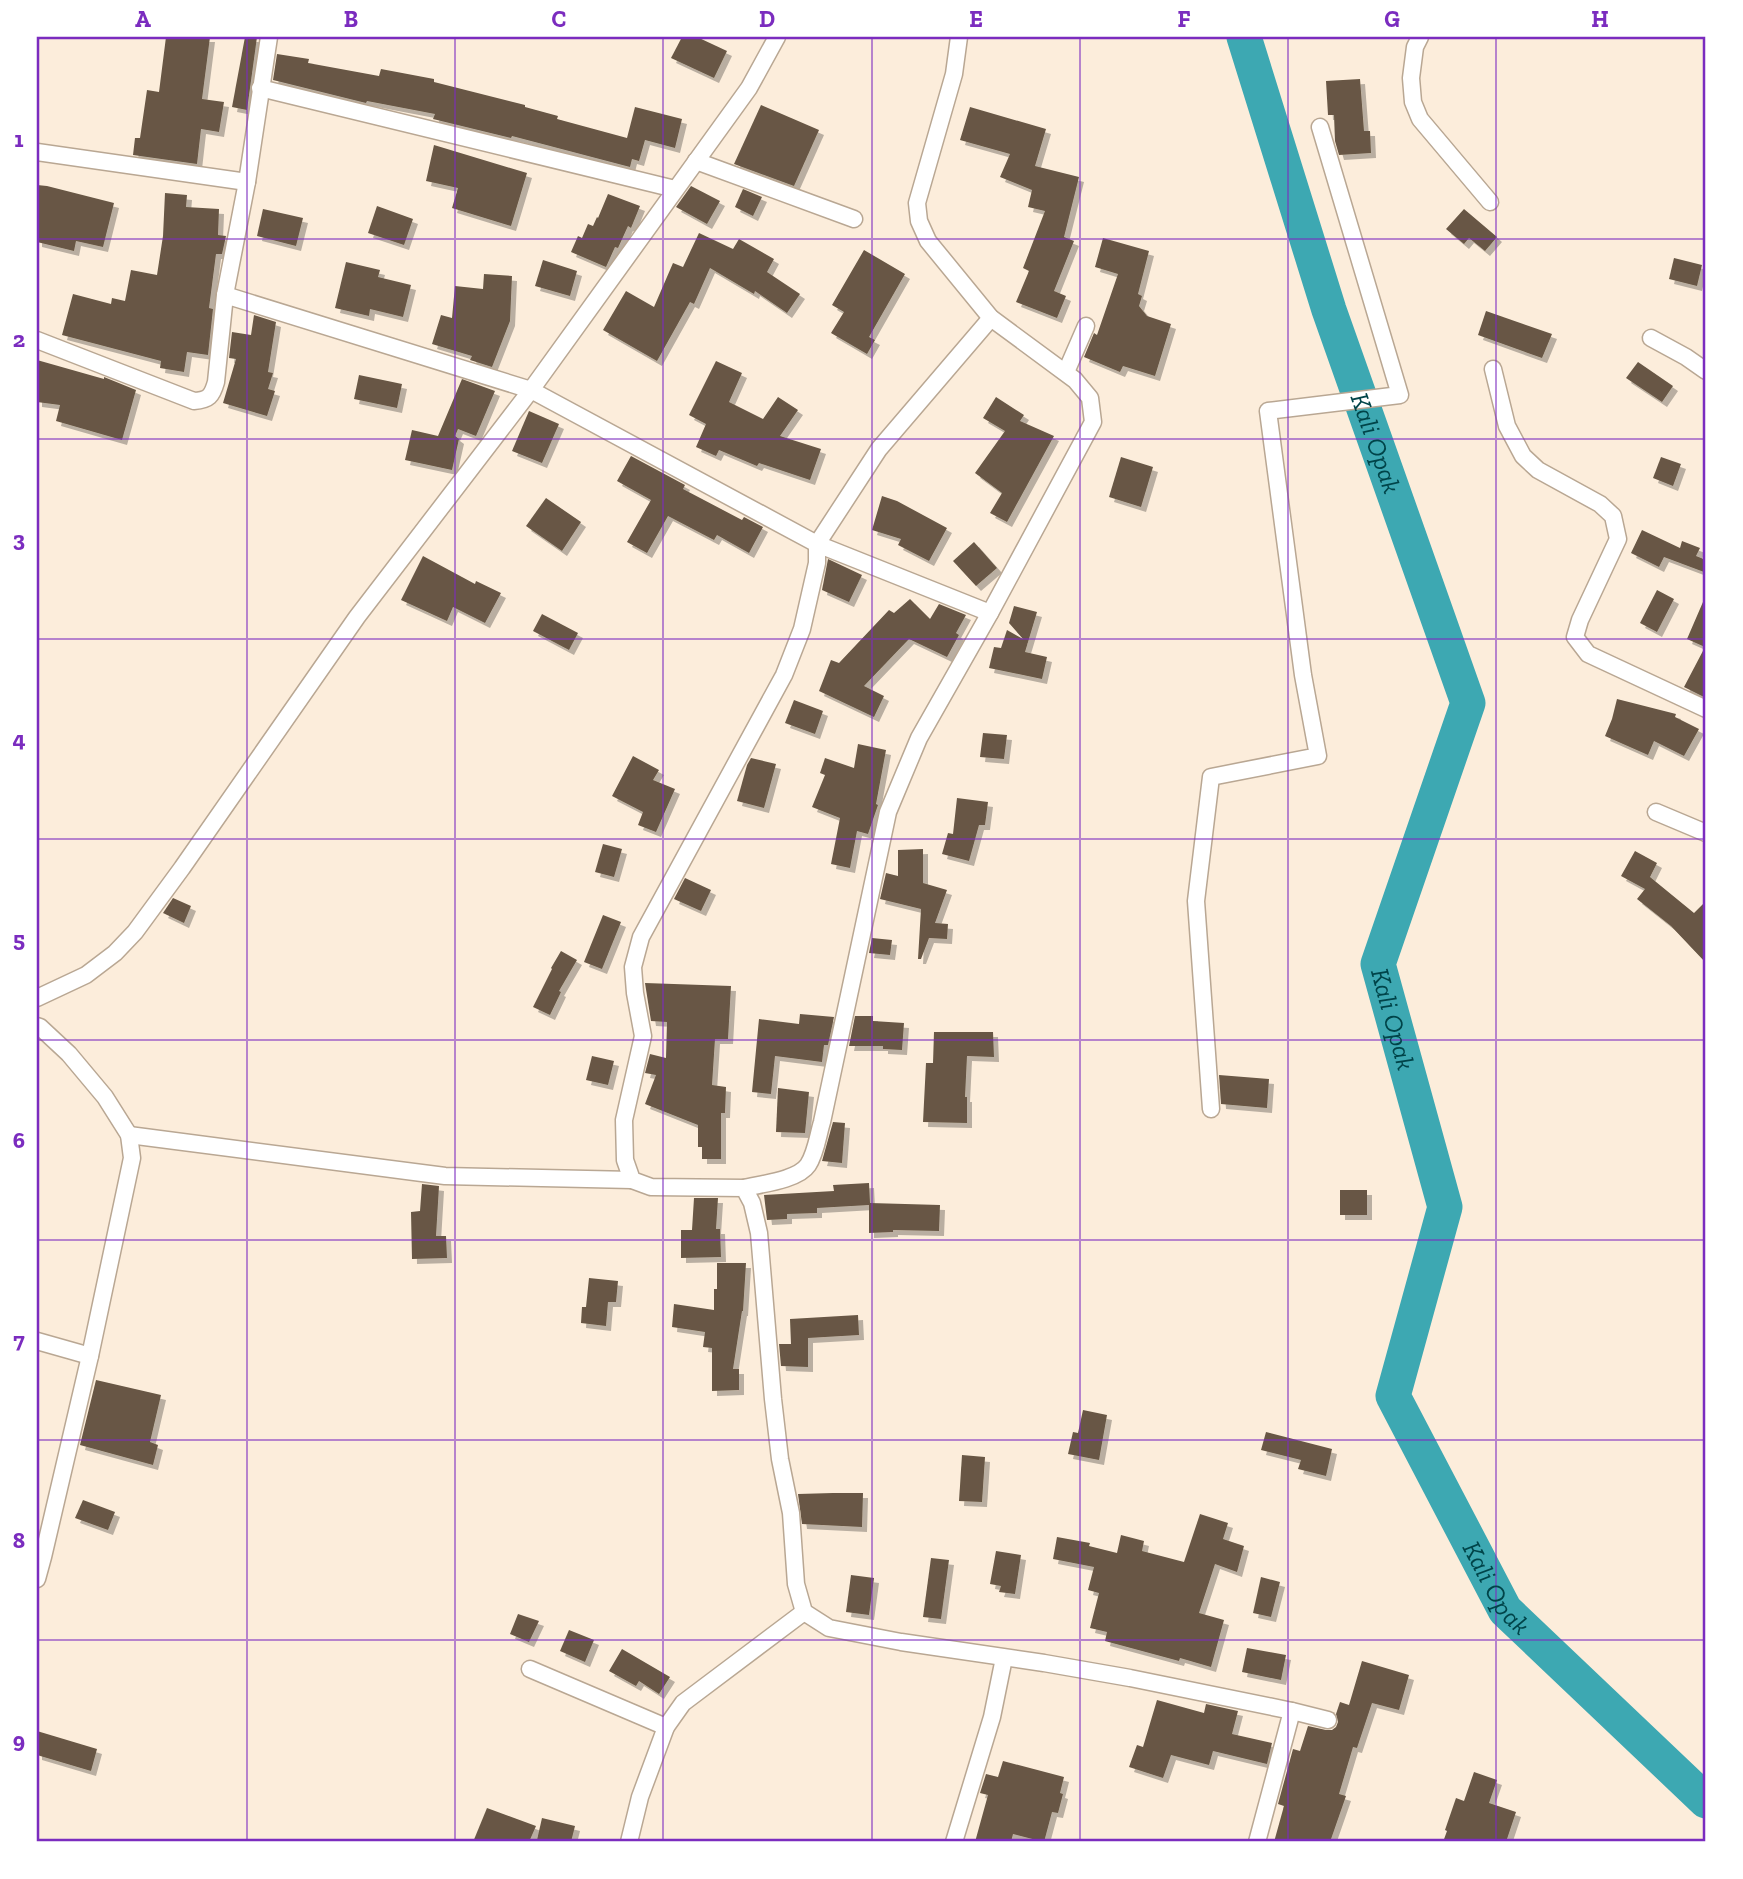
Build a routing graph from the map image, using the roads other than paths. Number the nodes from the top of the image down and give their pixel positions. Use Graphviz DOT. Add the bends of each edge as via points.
graph roads {
  1 [pos="270,37"];
  2 [pos="777,37"];
  3 [pos="959,37"];
  4 [pos="1420,37"];
  5 [pos="260,88"];
  6 [pos="1320,127"];
  7 [pos="37,152"];
  8 [pos="696,161"];
  9 [pos="247,181"];
  10 [pos="675,189"];
  11 [pos="1490,202"];
  12 [pos="854,219"];
  13 [pos="225,295"];
  14 [pos="991,318"];
  15 [pos="1086,326"];
  16 [pos="1651,338"];
  17 [pos="37,340"];
  18 [pos="1493,369"];
  19 [pos="1706,371"];
  20 [pos="1066,372"];
  21 [pos="531,390"];
  22 [pos="817,544"];
  23 [pos="990,613"];
  24 [pos="1706,709"];
  25 [pos="1656,812"];
  26 [pos="1706,833"];
  27 [pos="37,998"];
  28 [pos="37,1026"];
  29 [pos="1211,1109"];
  30 [pos="129,1135"];
  31 [pos="632,1180"];
  32 [pos="744,1188"];
  33 [pos="37,1341"];
  34 [pos="90,1356"];
  35 [pos="44,1517"];
  36 [pos="37,1579"];
  37 [pos="804,1612"];
  38 [pos="1004,1658"];
  39 [pos="530,1669"];
  40 [pos="1292,1712"];
  41 [pos="1328,1720"];
  42 [pos="666,1727"];
  43 [pos="629,1842"];
  44 [pos="954,1842"];
  45 [pos="1257,1842"];
  1 -- 5 [label="street"];
  2 -- 8 [label="street" via="749,88"];
  3 -- 14 [label="street" via="954,74 917,203 919,221 928,241"];
  4 -- 11 [label="street" via="1411,78 1420,119"];
  5 -- 9 [label="street"];
  5 -- 10 [label="street"];
  6 -- 29 [label="street" via="1400,395 1268,411 1318,756 1211,777 1196,901"];
  7 -- 9 [label="street"];
  8 -- 10 [label="street"];
  8 -- 12 [label="street"];
  9 -- 13 [label="street"];
  10 -- 21 [label="street"];
  13 -- 17 [label="street" via="216,382 206,400 194,401"];
  13 -- 21 [label="street"];
  14 -- 20 [label="street"];
  14 -- 22 [label="street" via="879,449"];
  15 -- 20 [label="street"];
  16 -- 19 [label="street"];
  18 -- 24 [label="street" via="1507,426 1523,456 1614,516 1618,539 1575,637 1588,654"];
  20 -- 23 [label="street" via="1090,398 1093,422"];
  21 -- 22 [label="street"];
  21 -- 27 [label="street" via="356,617 135,932 86,975"];
  22 -- 23 [label="street"];
  22 -- 31 [label="street" via="802,629 784,676 641,937 633,967 643,1035 624,1120 625,1160"];
  23 -- 32 [label="street" via="919,738 888,812 814,1152 807,1167 783,1180"];
  25 -- 26 [label="street"];
  28 -- 30 [label="street" via="88,1076"];
  30 -- 31 [label="street" via="444,1176"];
  30 -- 34 [label="street" via="132,1158"];
  31 -- 32 [label="street" via="651,1187"];
  32 -- 37 [label="street" via="759,1233 780,1459 791,1513 796,1584"];
  33 -- 34 [label="street"];
  34 -- 35 [label="street"];
  35 -- 36 [label="street"];
  37 -- 38 [label="street" via="829,1628"];
  37 -- 42 [label="street" via="683,1703"];
  38 -- 40 [label="street" via="1130,1678"];
  38 -- 44 [label="street" via="992,1717"];
  39 -- 42 [label="street"];
  40 -- 41 [label="street"];
  40 -- 45 [label="street"];
  42 -- 43 [label="street"];
}
